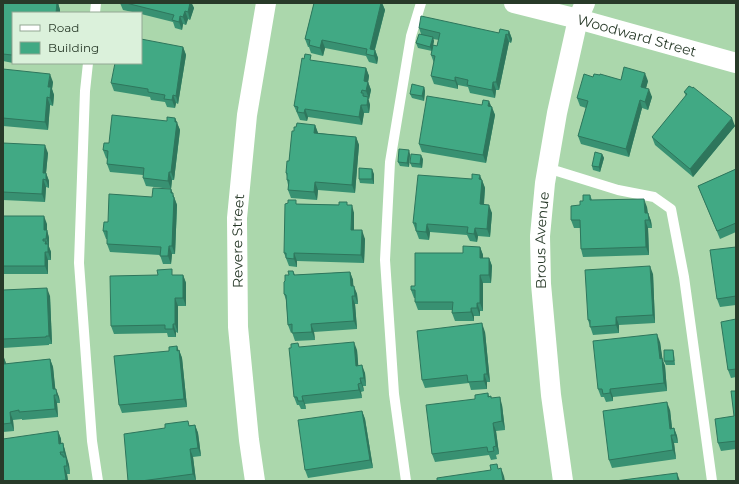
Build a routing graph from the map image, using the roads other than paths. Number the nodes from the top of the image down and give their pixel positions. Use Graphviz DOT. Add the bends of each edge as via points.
graph roads {
  1 [pos="266,3"];
  2 [pos="420,3"];
  3 [pos="514,3"];
  4 [pos="581,11"];
  5 [pos="736,63"];
  6 [pos="88,64"];
  7 [pos="547,168"];
  8 [pos="98,481"];
  9 [pos="255,481"];
  10 [pos="406,481"];
  11 [pos="564,481"];
  12 [pos="712,481"];
  1 -- 9 [label="street, Revere Street" via="247,115 237,218 238,327"];
  2 -- 10 [label="lane" via="411,36 390,162 385,260 394,394"];
  3 -- 4 [label="street, Woodward Street"];
  4 -- 5 [label="street, Woodward Street"];
  4 -- 7 [label="street, Brous Avenue"];
  6 -- 8 [label="lane" via="78,263 92,441"];
  7 -- 11 [label="street, Brous Avenue" via="540,236 541,284 551,395"];
  7 -- 12 [label="lane" via="618,190 654,197 671,209 684,277"];
}
